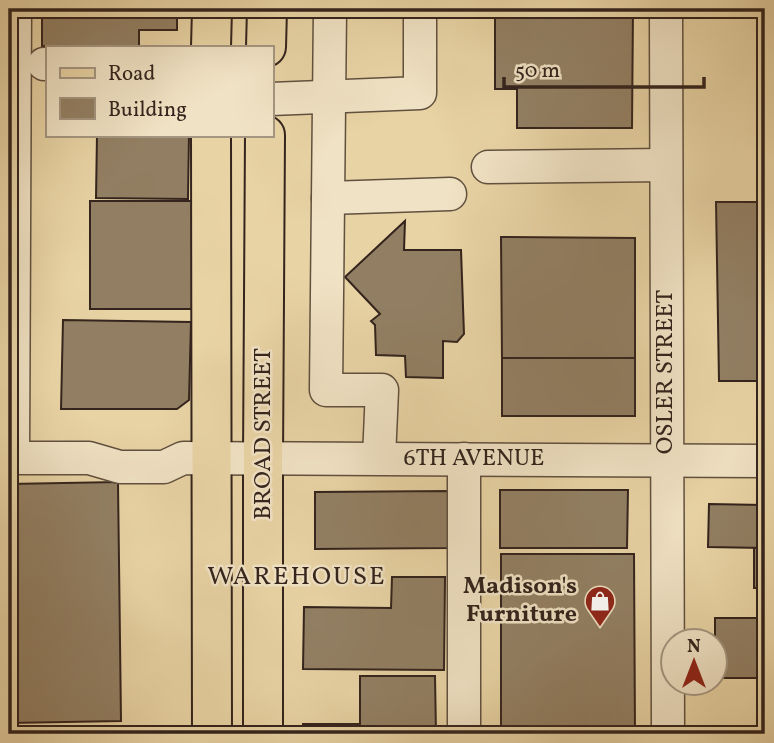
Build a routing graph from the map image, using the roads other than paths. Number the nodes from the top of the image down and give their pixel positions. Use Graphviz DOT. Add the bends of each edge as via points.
graph roads {
  1 [pos="15,9"];
  2 [pos="212,9"];
  3 [pos="267,9"];
  4 [pos="330,9"];
  5 [pos="420,9"];
  6 [pos="666,9"];
  7 [pos="211,46"];
  8 [pos="266,46"];
  9 [pos="329,97"];
  10 [pos="273,99"];
  11 [pos="211,136"];
  12 [pos="265,136"];
  13 [pos="666,165"];
  14 [pos="488,167"];
  15 [pos="450,194"];
  16 [pos="328,198"];
  17 [pos="263,457"];
  18 [pos="11,458"];
  19 [pos="198,458"];
  20 [pos="379,458"];
  21 [pos="464,459"];
  22 [pos="666,461"];
  23 [pos="765,461"];
  24 [pos="212,734"];
  25 [pos="263,734"];
  26 [pos="464,734"];
  27 [pos="668,734"];
  1 -- 18 [label="street"];
  2 -- 7 [label="main road"];
  3 -- 8 [label="main road"];
  4 -- 9 [label="street"];
  5 -- 9 [label="street" via="420,93"];
  6 -- 13 [label="street, OSLER STREET"];
  9 -- 10 [label="street"];
  9 -- 16 [label="street"];
  11 -- 19 [label="main road, BROAD STREET"];
  12 -- 17 [label="main road, BROAD STREET"];
  13 -- 14 [label="street"];
  13 -- 22 [label="street, OSLER STREET"];
  15 -- 16 [label="street"];
  16 -- 20 [label="street" via="326,390 382,390"];
  17 -- 19 [label="street, 6TH AVENUE"];
  17 -- 20 [label="street, 6TH AVENUE"];
  17 -- 25 [label="main road, BROAD STREET"];
  18 -- 19 [label="street, 6TH AVENUE" via="89,457 120,447 165,446"];
  19 -- 24 [label="main road, BROAD STREET"];
  20 -- 21 [label="street, 6TH AVENUE"];
  21 -- 22 [label="street, 6TH AVENUE"];
  21 -- 26 [label="street"];
  22 -- 23 [label="street, 6TH AVENUE"];
  22 -- 27 [label="street, OSLER STREET"];
}
